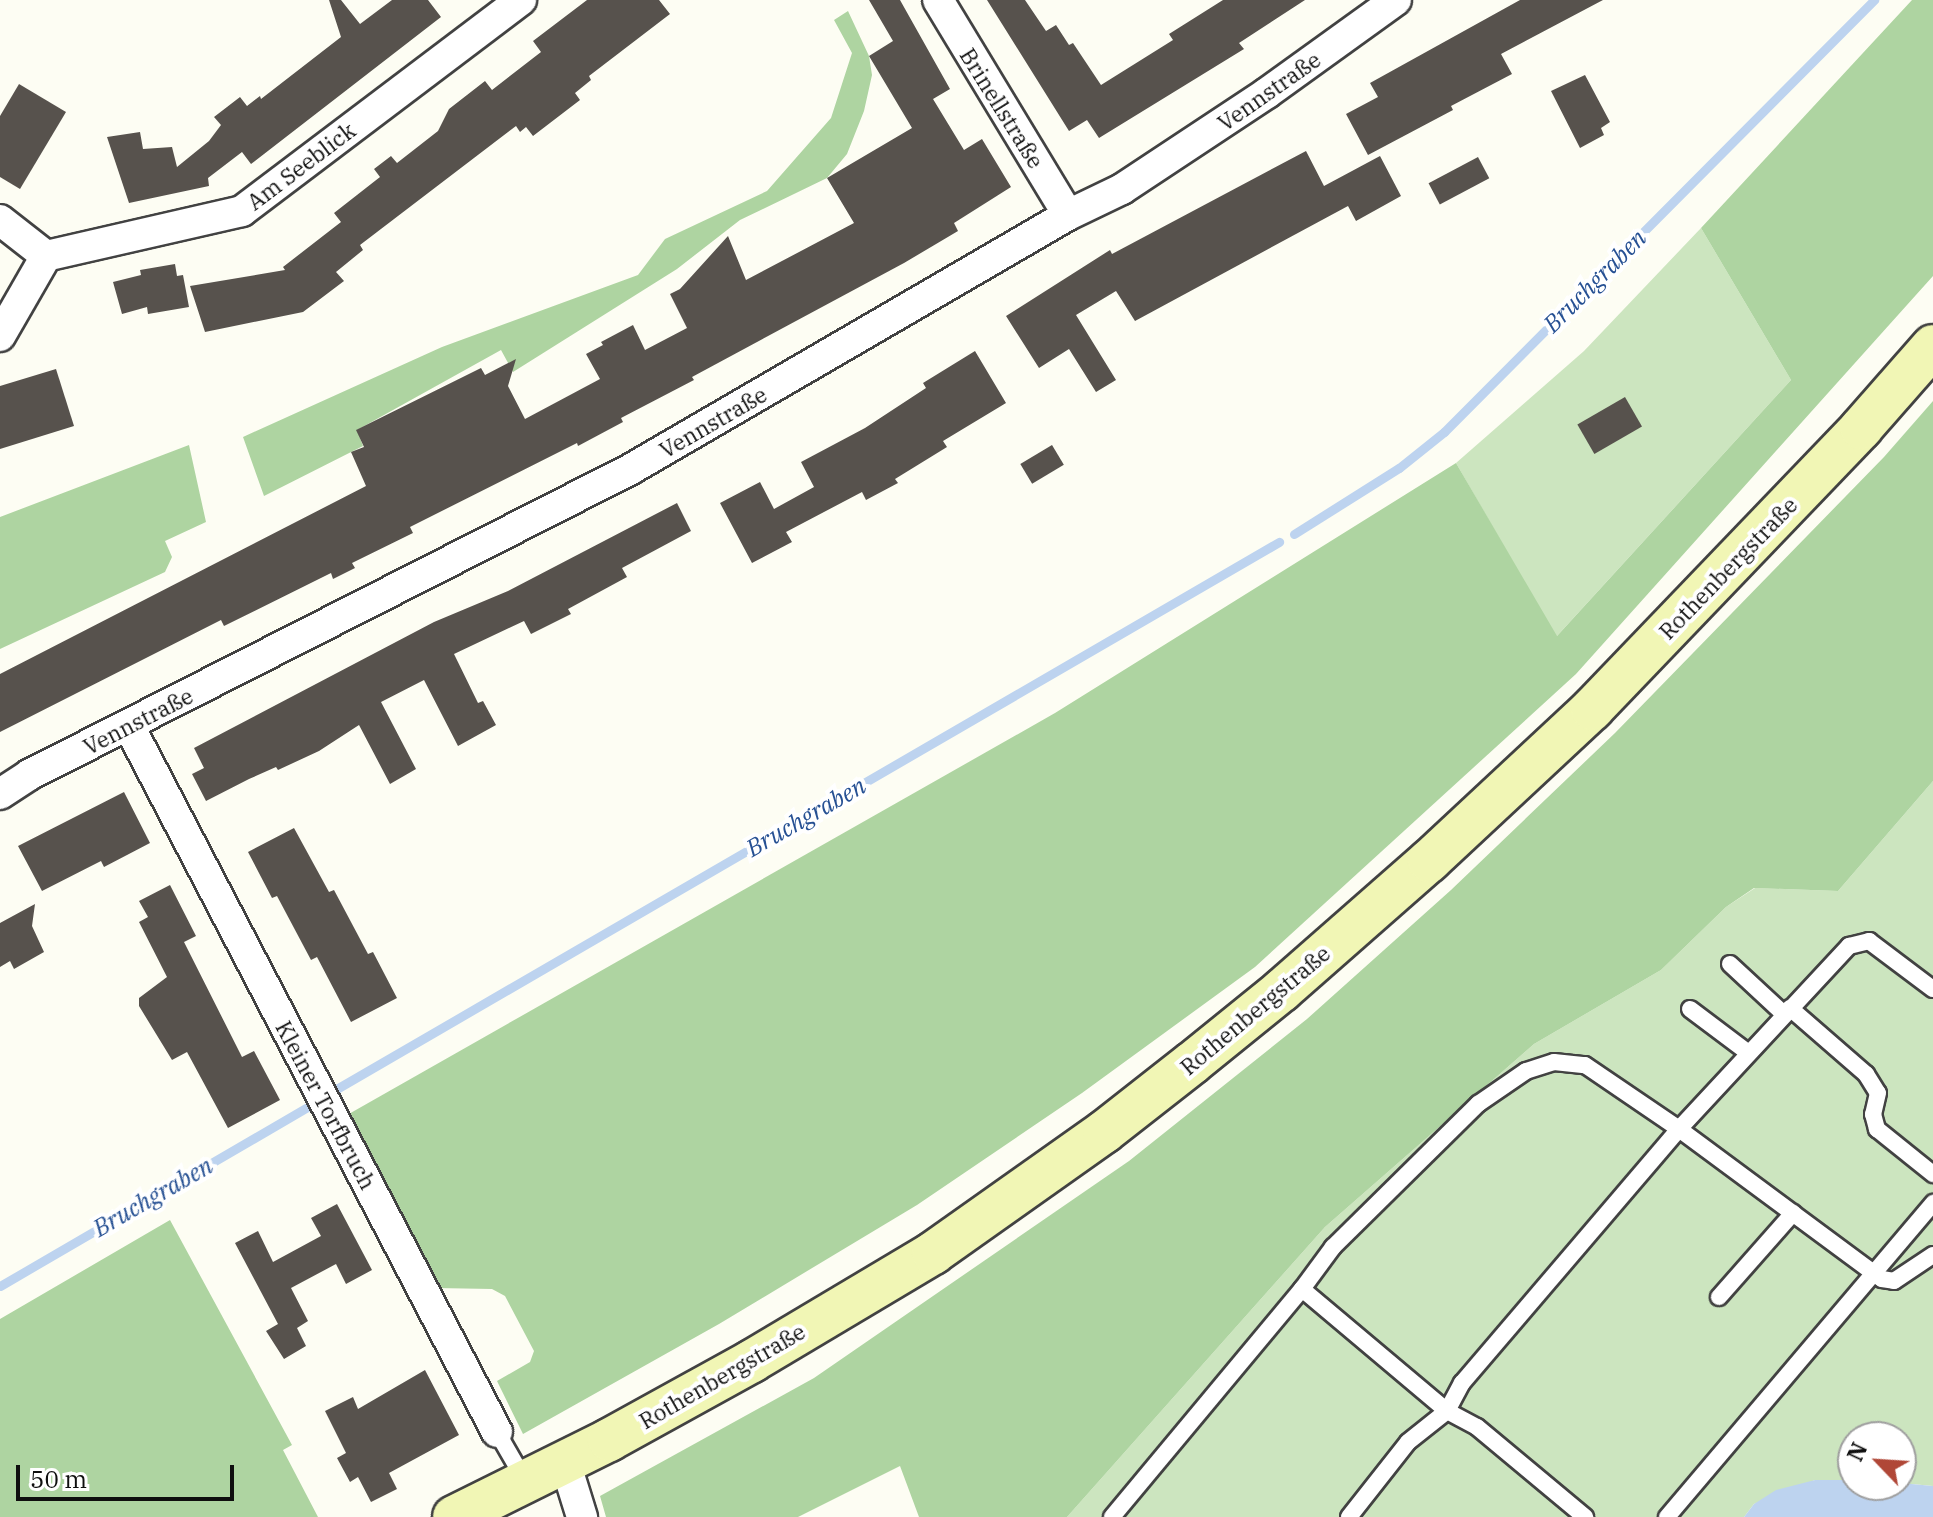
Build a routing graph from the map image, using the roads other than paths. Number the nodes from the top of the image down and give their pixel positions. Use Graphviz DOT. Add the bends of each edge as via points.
graph roads {
  1 [pos="521,0"];
  2 [pos="938,0"];
  3 [pos="1396,0"];
  4 [pos="1068,215"];
  5 [pos="0,220"];
  6 [pos="46,256"];
  7 [pos="0,336"];
  8 [pos="1933,346"];
  9 [pos="129,726"];
  10 [pos="0,794"];
  11 [pos="1730,964"];
  12 [pos="1933,989"];
  13 [pos="1690,1009"];
  14 [pos="1787,1011"];
  15 [pos="1747,1052"];
  16 [pos="1679,1129"];
  17 [pos="1933,1174"];
  18 [pos="1933,1203"];
  19 [pos="1793,1213"];
  20 [pos="1933,1255"];
  21 [pos="1873,1273"];
  22 [pos="1302,1289"];
  23 [pos="1719,1297"];
  24 [pos="1447,1411"];
  25 [pos="497,1432"];
  26 [pos="565,1462"];
  27 [pos="526,1482"];
  28 [pos="454,1517"];
  29 [pos="582,1517"];
  30 [pos="1112,1517"];
  31 [pos="1349,1517"];
  32 [pos="1585,1517"];
  33 [pos="1667,1517"];
  1 -- 6 [label="street, Am Seeblick" via="242,211"];
  2 -- 4 [label="street, Brinellstraße"];
  3 -- 4 [label="street, Vennstraße" via="1157,167"];
  4 -- 9 [label="street, Vennstraße" via="631,469"];
  5 -- 6 [label="street"];
  6 -- 7 [label="street"];
  8 -- 26 [label="main road, Rothenbergstraße" via="1592,709 1282,990 1104,1132 933,1253 752,1361"];
  9 -- 10 [label="street, Vennstraße"];
  9 -- 25 [label="street, Kleiner Torfbruch"];
  11 -- 14 [label="lane"];
  12 -- 14 [label="lane" via="1869,941 1849,946"];
  13 -- 15 [label="lane"];
  14 -- 15 [label="lane"];
  14 -- 17 [label="lane" via="1866,1074 1878,1093 1873,1114 1877,1129"];
  15 -- 16 [label="lane"];
  16 -- 19 [label="lane"];
  16 -- 22 [label="lane" via="1585,1065 1554,1062 1526,1071 1478,1104 1404,1174 1333,1247"];
  16 -- 24 [label="lane" via="1462,1383"];
  18 -- 21 [label="lane"];
  19 -- 21 [label="lane"];
  19 -- 23 [label="lane"];
  20 -- 21 [label="lane" via="1894,1281"];
  21 -- 33 [label="lane"];
  22 -- 24 [label="lane"];
  22 -- 30 [label="lane"];
  24 -- 31 [label="lane" via="1408,1442"];
  24 -- 32 [label="lane" via="1477,1427"];
  25 -- 27 [label="lane, Kleiner Torfbruch"];
  26 -- 27 [label="main road, Rothenbergstraße"];
  26 -- 29 [label="street"];
  27 -- 28 [label="main road, Rothenbergstraße"];
}
